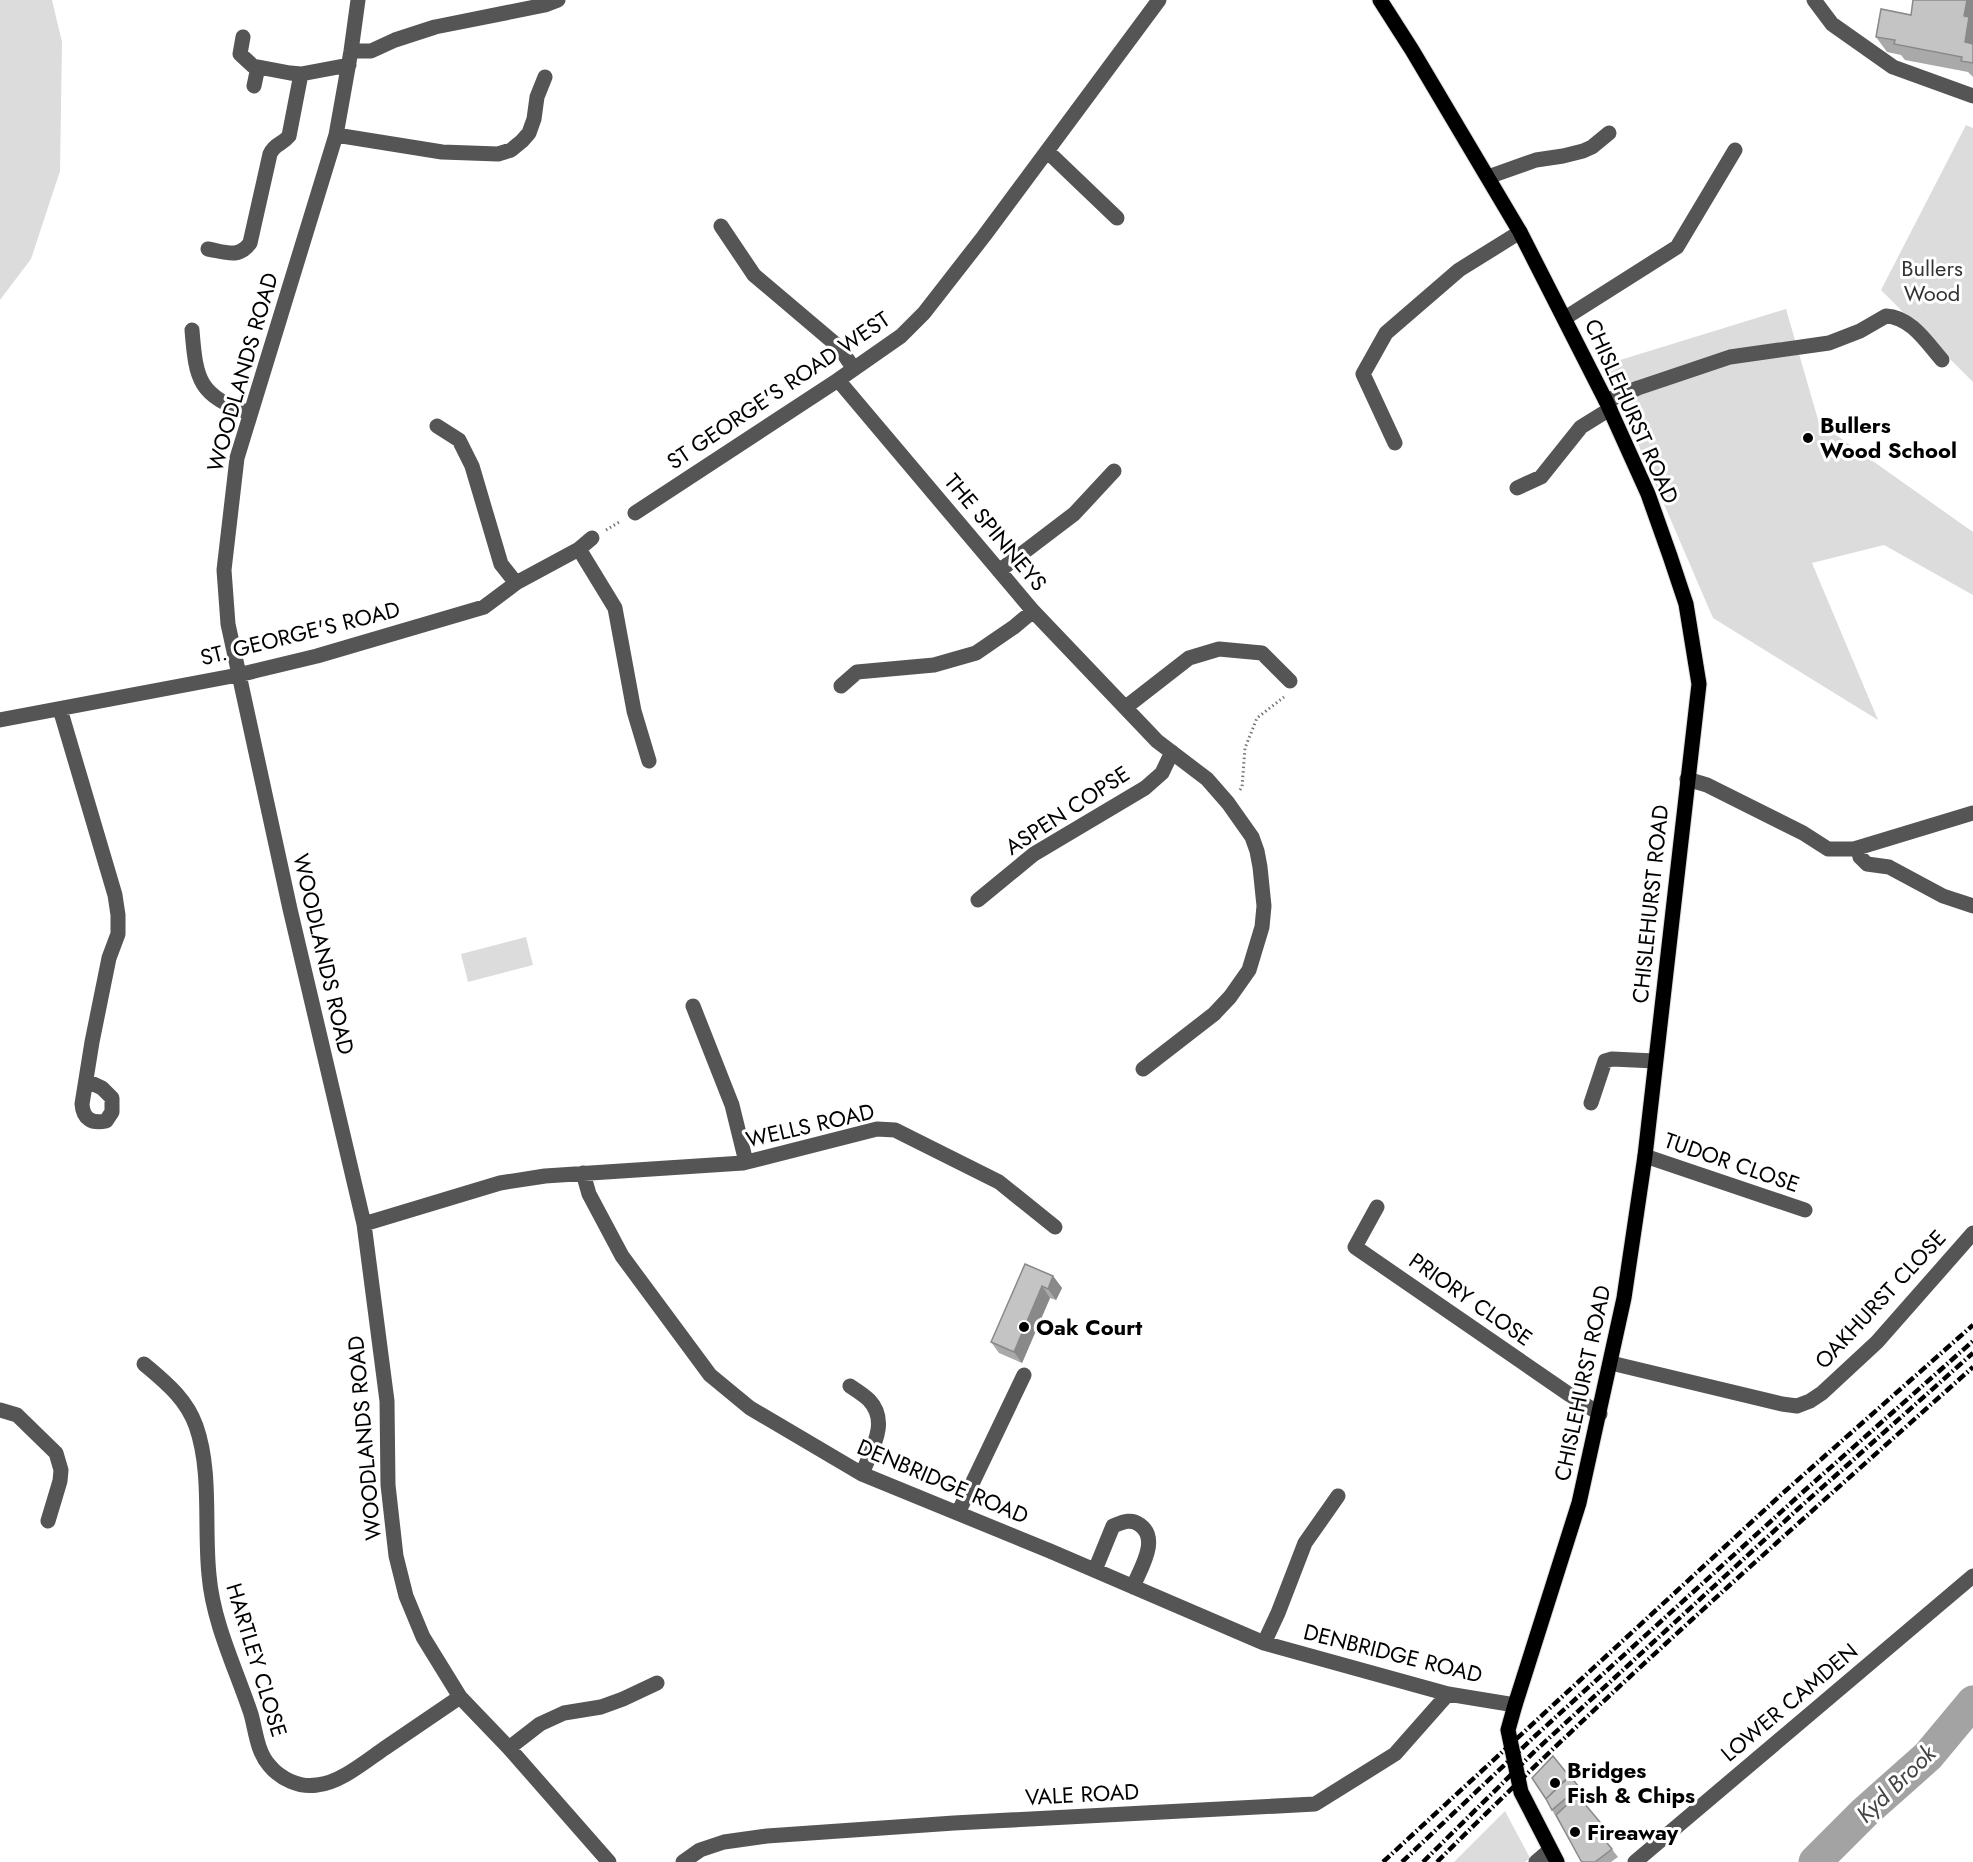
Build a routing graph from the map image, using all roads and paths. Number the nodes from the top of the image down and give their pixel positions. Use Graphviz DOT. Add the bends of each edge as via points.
graph roads {
  1 [pos="358,0"];
  2 [pos="558,0"];
  3 [pos="1159,0"];
  4 [pos="1380,0"];
  5 [pos="1815,0"];
  6 [pos="243,37"];
  7 [pos="350,58"];
  8 [pos="258,67"];
  9 [pos="301,74"];
  10 [pos="545,77"];
  11 [pos="254,86"];
  12 [pos="1973,96"];
  13 [pos="1609,133"];
  14 [pos="336,135"];
  15 [pos="1735,150"];
  16 [pos="1047,151"];
  17 [pos="1488,177"];
  18 [pos="1117,218"];
  19 [pos="721,226"];
  20 [pos="1520,232"];
  21 [pos="208,249"];
  22 [pos="1565,318"];
  23 [pos="192,330"];
  24 [pos="1942,360"];
  25 [pos="854,369"];
  26 [pos="838,380"];
  27 [pos="1608,405"];
  28 [pos="250,413"];
  29 [pos="438,426"];
  30 [pos="1395,442"];
  31 [pos="1114,471"];
  32 [pos="1517,488"];
  33 [pos="635,513"];
  34 [pos="592,538"];
  35 [pos="579,549"];
  36 [pos="999,571"];
  37 [pos="516,583"];
  38 [pos="1033,611"];
  39 [pos="238,675"];
  40 [pos="1290,681"];
  41 [pos="841,686"];
  42 [pos="1126,708"];
  43 [pos="60,709"];
  44 [pos="0,720"];
  45 [pos="1172,753"];
  46 [pos="649,761"];
  47 [pos="1687,779"];
  48 [pos="1228,803"];
  49 [pos="1973,813"];
  50 [pos="1858,848"];
  51 [pos="978,900"];
  52 [pos="1973,906"];
  53 [pos="693,1006"];
  54 [pos="1656,1061"];
  55 [pos="1143,1069"];
  56 [pos="87,1081"];
  57 [pos="1592,1103"];
  58 [pos="1645,1156"];
  59 [pos="746,1162"];
  60 [pos="583,1173"];
  61 [pos="1377,1207"];
  62 [pos="1805,1210"];
  63 [pos="363,1224"];
  64 [pos="1055,1227"];
  65 [pos="1973,1233"];
  66 [pos="144,1364"];
  67 [pos="1611,1364"];
  68 [pos="1024,1375"];
  69 [pos="850,1386"];
  70 [pos="0,1410"];
  71 [pos="1600,1414"];
  72 [pos="862,1474"];
  73 [pos="1338,1496"];
  74 [pos="958,1513"];
  75 [pos="48,1521"];
  76 [pos="1095,1570"];
  77 [pos="1973,1576"];
  78 [pos="1133,1587"];
  79 [pos="1264,1643"];
  80 [pos="657,1683"];
  81 [pos="1448,1694"];
  82 [pos="460,1696"];
  83 [pos="1515,1705"];
  84 [pos="509,1748"];
  85 [pos="1553,1856"];
  86 [pos="609,1862"];
  87 [pos="683,1862"];
  88 [pos="1536,1862"];
  89 [pos="1635,1862"];
  1 -- 7 [label="street, WOODLANDS ROAD"];
  2 -- 7 [label="street" via="435,27"];
  3 -- 16 [label="street, ST GEORGE'S ROAD WEST"];
  4 -- 17 [label="main road, CHISLEHURST ROAD"];
  5 -- 12 [label="street" via="1832,24 1893,67"];
  6 -- 8 [label="street" via="240,54"];
  7 -- 9 [label="street"];
  7 -- 14 [label="street, WOODLANDS ROAD"];
  8 -- 9 [label="street"];
  8 -- 11 [label="street"];
  9 -- 21 [label="street" via="289,136 273,147 270,154 250,243 239,254"];
  10 -- 14 [label="street" via="529,133 511,150 498,154 442,152"];
  13 -- 17 [label="street" via="1583,151 1536,160"];
  14 -- 28 [label="street, WOODLANDS ROAD"];
  15 -- 22 [label="street" via="1677,247"];
  16 -- 18 [label="street"];
  16 -- 25 [label="street, ST GEORGE'S ROAD WEST" via="924,313 901,336"];
  17 -- 20 [label="main road, CHISLEHURST ROAD"];
  19 -- 25 [label="street" via="754,275 839,347"];
  20 -- 22 [label="main road, CHISLEHURST ROAD"];
  20 -- 30 [label="street" via="1459,270 1386,333 1363,374"];
  22 -- 27 [label="main road, CHISLEHURST ROAD"];
  23 -- 28 [label="street" via="194,360 208,393"];
  24 -- 27 [label="street" via="1907,322 1886,316 1843,339 1730,357 1638,388"];
  25 -- 26 [label="street, ST GEORGE'S ROAD WEST"];
  26 -- 33 [label="street, ST GEORGE'S ROAD WEST"];
  26 -- 36 [label="street, THE SPINNEYS"];
  27 -- 32 [label="street" via="1581,427 1541,477"];
  27 -- 47 [label="main road, CHISLEHURST ROAD" via="1648,494 1686,604 1700,684"];
  28 -- 39 [label="street, WOODLANDS ROAD" via="237,458 224,570 224,596"];
  29 -- 37 [label="street" via="459,440 472,466 501,564"];
  31 -- 36 [label="street" via="1074,514"];
  33 -- 34 [label="path"];
  34 -- 35 [label="street, ST. GEORGE'S ROAD"];
  35 -- 37 [label="street, ST. GEORGE'S ROAD"];
  35 -- 46 [label="street" via="615,608 634,711"];
  36 -- 38 [label="street, THE SPINNEYS"];
  37 -- 39 [label="street, ST. GEORGE'S ROAD" via="484,607"];
  38 -- 41 [label="street" via="976,653 934,665 857,672"];
  38 -- 42 [label="street, THE SPINNEYS"];
  39 -- 43 [label="street, ST. GEORGE'S ROAD"];
  39 -- 63 [label="street, WOODLANDS ROAD"];
  40 -- 42 [label="street" via="1262,653 1219,649 1189,658"];
  40 -- 48 [label="path" via="1284,697 1257,718 1245,748 1242,787"];
  42 -- 45 [label="street, THE SPINNEYS"];
  43 -- 44 [label="street, ST. GEORGE'S ROAD"];
  43 -- 56 [label="street" via="118,915 118,934 109,958"];
  45 -- 48 [label="street, THE SPINNEYS" via="1207,779"];
  45 -- 51 [label="street, ASPEN COPSE" via="1162,773 1145,788 1034,854"];
  47 -- 50 [label="street" via="1707,785 1828,849"];
  47 -- 54 [label="main road, CHISLEHURST ROAD"];
  48 -- 55 [label="street, THE SPINNEYS" via="1252,837 1259,859 1264,906 1256,951 1249,970 1230,998"];
  49 -- 50 [label="street"];
  50 -- 52 [label="street" via="1867,864 1889,867 1943,896"];
  53 -- 59 [label="street" via="732,1105"];
  54 -- 57 [label="street" via="1605,1061"];
  54 -- 58 [label="main road, CHISLEHURST ROAD"];
  58 -- 62 [label="street, TUDOR CLOSE"];
  58 -- 67 [label="main road, CHISLEHURST ROAD"];
  59 -- 60 [label="street, WELLS ROAD"];
  59 -- 64 [label="street, WELLS ROAD" via="877,1129 896,1130 999,1182"];
  60 -- 63 [label="street" via="500,1183"];
  60 -- 72 [label="street, DENBRIDGE ROAD" via="589,1194 622,1256 710,1375 750,1408"];
  61 -- 71 [label="street, PRIORY CLOSE" via="1355,1247"];
  63 -- 82 [label="street, WOODLANDS ROAD" via="387,1401 388,1485 396,1556 406,1596 423,1637"];
  65 -- 67 [label="street, OAKHURST CLOSE" via="1877,1342 1822,1393 1797,1406"];
  66 -- 82 [label="street, HARTLEY CLOSE" via="185,1404 201,1442 209,1576 215,1608 259,1749 268,1765 279,1776 305,1786 334,1780"];
  67 -- 71 [label="main road, CHISLEHURST ROAD"];
  68 -- 74 [label="street"];
  69 -- 72 [label="street" via="869,1400 880,1417 879,1431"];
  70 -- 75 [label="street" via="17,1415 56,1453 60,1480"];
  71 -- 83 [label="main road, CHISLEHURST ROAD" via="1579,1503"];
  72 -- 74 [label="street, DENBRIDGE ROAD"];
  73 -- 79 [label="street" via="1305,1543"];
  74 -- 76 [label="street, DENBRIDGE ROAD"];
  76 -- 78 [label="street, DENBRIDGE ROAD"];
  76 -- 78 [label="street" via="1113,1527 1135,1521 1146,1529 1150,1541"];
  77 -- 89 [label="street, LOWER CAMDEN"];
  78 -- 79 [label="street, DENBRIDGE ROAD"];
  79 -- 81 [label="street, DENBRIDGE ROAD"];
  80 -- 84 [label="street" via="602,1707 556,1716"];
  81 -- 83 [label="street, DENBRIDGE ROAD"];
  81 -- 87 [label="street, VALE ROAD" via="1395,1754 1315,1804 886,1826 767,1836 724,1842 700,1850"];
  82 -- 84 [label="street, WOODLANDS ROAD"];
  83 -- 85 [label="main road, CHISLEHURST ROAD" via="1508,1730 1521,1792"];
  84 -- 86 [label="street, WOODLANDS ROAD"];
  85 -- 88 [label="street"];
}
